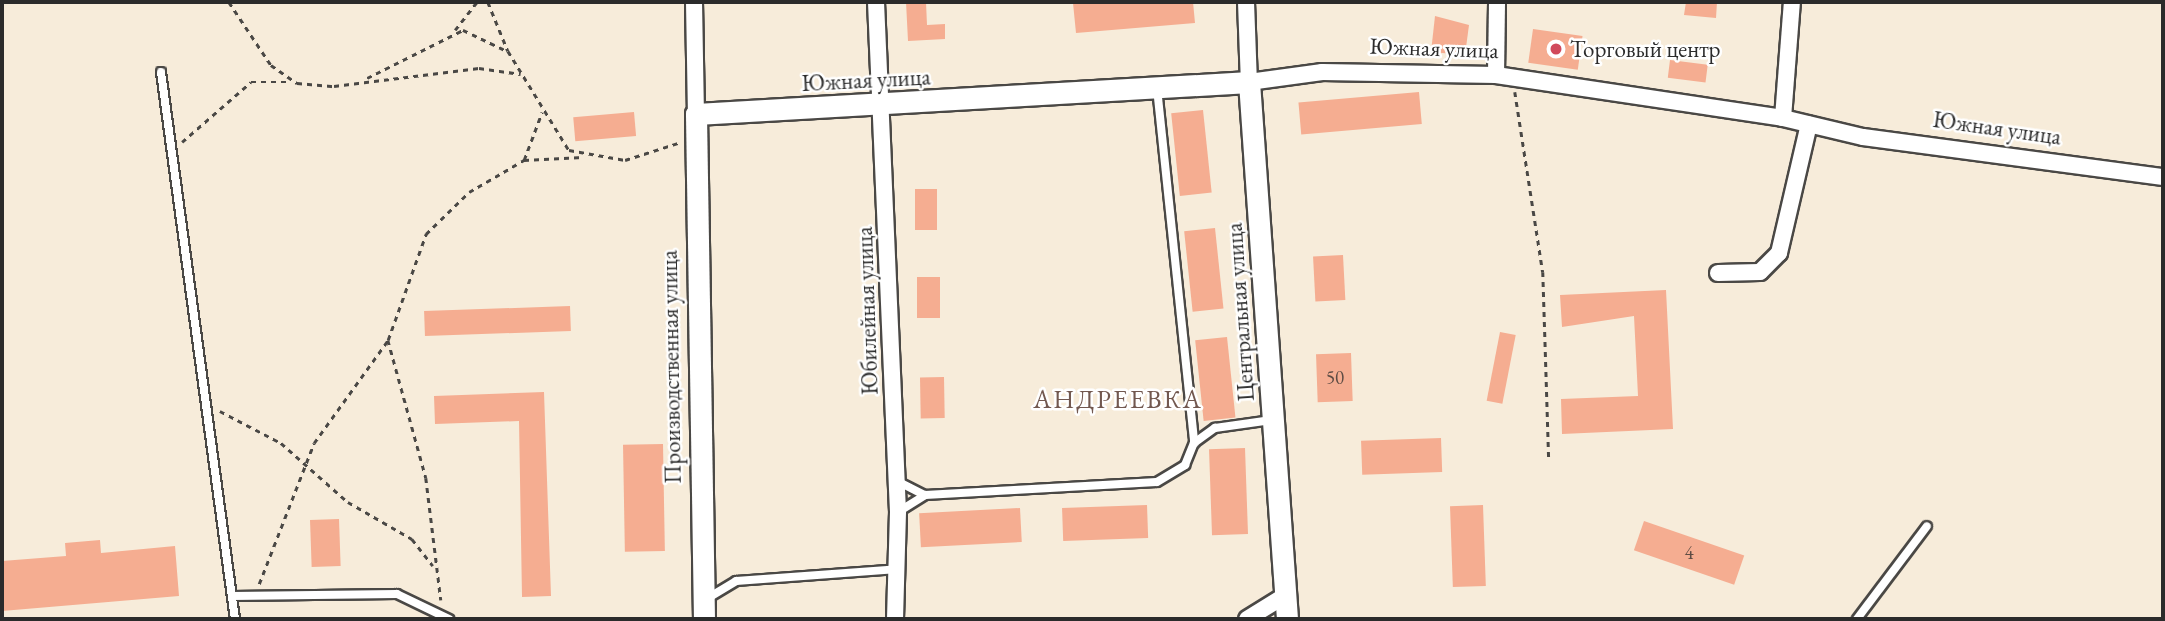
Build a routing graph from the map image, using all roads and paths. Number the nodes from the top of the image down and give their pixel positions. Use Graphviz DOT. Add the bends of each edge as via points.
graph roads {
  1 [pos="229,2"];
  2 [pos="477,2"];
  3 [pos="488,2"];
  4 [pos="694,2"];
  5 [pos="876,2"];
  6 [pos="1246,2"];
  7 [pos="1497,2"];
  8 [pos="1792,2"];
  9 [pos="452,33"];
  10 [pos="508,51"];
  11 [pos="161,72"];
  12 [pos="522,74"];
  13 [pos="1504,76"];
  14 [pos="364,80"];
  15 [pos="1249,82"];
  16 [pos="297,83"];
  17 [pos="1157,88"];
  18 [pos="881,106"];
  19 [pos="542,111"];
  20 [pos="696,114"];
  21 [pos="1783,118"];
  22 [pos="1809,124"];
  23 [pos="696,136"];
  24 [pos="170,145"];
  25 [pos="583,157"];
  26 [pos="524,160"];
  27 [pos="2163,177"];
  28 [pos="1718,273"];
  29 [pos="388,340"];
  30 [pos="208,400"];
  31 [pos="1274,420"];
  32 [pos="1194,443"];
  33 [pos="1549,461"];
  34 [pos="307,466"];
  35 [pos="897,481"];
  36 [pos="925,495"];
  37 [pos="898,512"];
  38 [pos="1927,526"];
  39 [pos="434,569"];
  40 [pos="898,569"];
  41 [pos="256,594"];
  42 [pos="1286,595"];
  43 [pos="232,596"];
  44 [pos="445,610"];
  45 [pos="703,611"];
  46 [pos="235,619"];
  47 [pos="449,619"];
  48 [pos="895,619"];
  49 [pos="1247,619"];
  50 [pos="1287,619"];
  51 [pos="1857,619"];
  1 -- 16 [label="path" via="271,65"];
  2 -- 9 [label="path"];
  3 -- 10 [label="path"];
  4 -- 20 [label="street"];
  5 -- 18 [label="street, Юбилейная улица"];
  6 -- 15 [label="street, Центральная улица"];
  7 -- 13 [label="street"];
  8 -- 21 [label="street"];
  9 -- 10 [label="path" via="479,33"];
  9 -- 14 [label="path"];
  10 -- 12 [label="path"];
  11 -- 24 [label="lane"];
  12 -- 14 [label="path" via="479,68"];
  12 -- 19 [label="path"];
  13 -- 15 [label="street, Южная улица" via="1322,72"];
  13 -- 21 [label="street, Южная улица"];
  13 -- 33 [label="path" via="1543,272"];
  14 -- 16 [label="path"];
  15 -- 17 [label="street, Южная улица"];
  15 -- 31 [label="street, Центральная улица"];
  16 -- 24 [label="path" via="251,82 188,141"];
  17 -- 18 [label="street, Южная улица"];
  17 -- 32 [label="lane"];
  18 -- 20 [label="street, Южная улица"];
  18 -- 35 [label="street, Юбилейная улица"];
  19 -- 25 [label="path" via="556,137"];
  19 -- 26 [label="path" via="541,130"];
  20 -- 23 [label="street, Производственная улица"];
  21 -- 22 [label="street, Южная улица"];
  22 -- 27 [label="street, Южная улица"];
  22 -- 28 [label="street" via="1779,253 1759,272"];
  23 -- 25 [label="path" via="625,160"];
  23 -- 45 [label="street, Производственная улица"];
  24 -- 30 [label="lane"];
  25 -- 26 [label="path"];
  26 -- 29 [label="path" via="470,192 426,234"];
  29 -- 34 [label="path" via="320,430"];
  29 -- 39 [label="path" via="426,478"];
  30 -- 34 [label="path"];
  30 -- 43 [label="lane"];
  31 -- 32 [label="lane" via="1215,428"];
  31 -- 42 [label="street, Центральная улица"];
  32 -- 36 [label="lane" via="1185,465 1157,482"];
  34 -- 39 [label="path" via="348,502 412,539"];
  34 -- 41 [label="path"];
  35 -- 36 [label="lane"];
  35 -- 37 [label="street, Юбилейная улица"];
  36 -- 37 [label="lane"];
  37 -- 40 [label="street, Юбилейная улица"];
  38 -- 51 [label="lane"];
  39 -- 44 [label="path"];
  40 -- 45 [label="lane" via="736,581"];
  40 -- 48 [label="street, Юбилейная улица"];
  41 -- 43 [label="lane"];
  41 -- 47 [label="lane" via="397,594"];
  42 -- 49 [label="street"];
  42 -- 50 [label="street, Центральная улица"];
  43 -- 46 [label="lane"];
}
